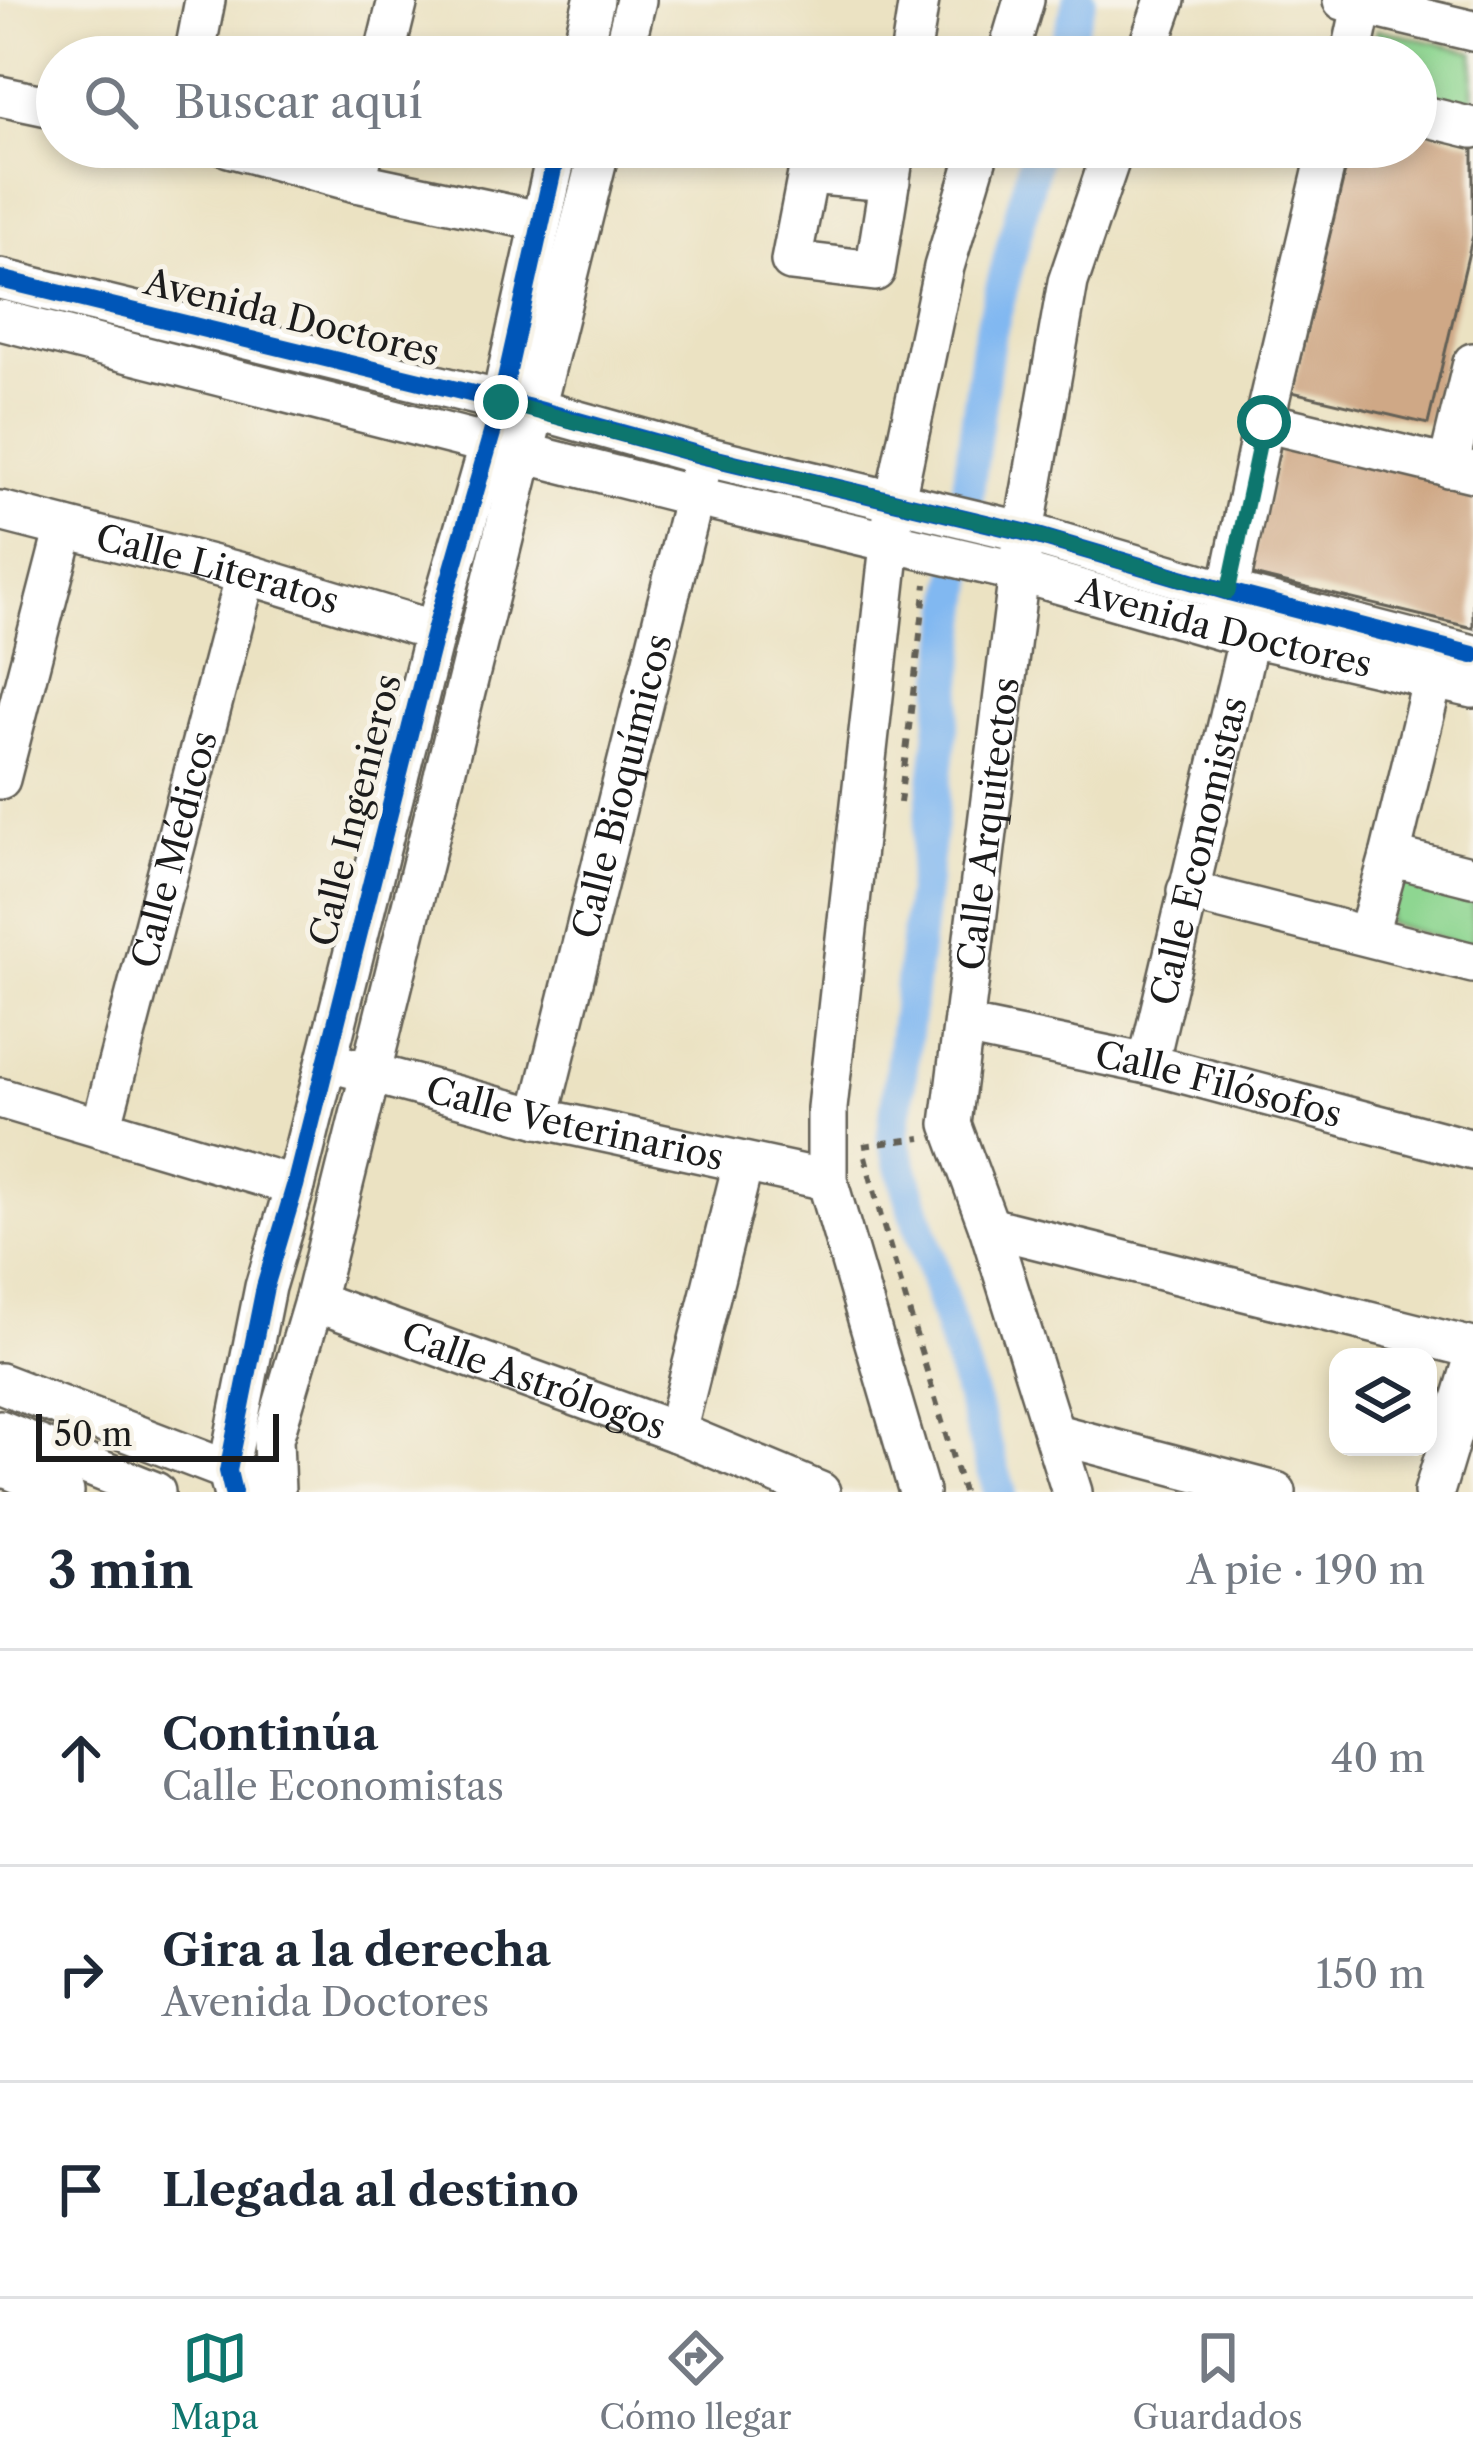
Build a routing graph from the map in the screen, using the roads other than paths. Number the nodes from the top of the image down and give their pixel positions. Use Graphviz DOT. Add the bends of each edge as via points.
graph roads {
  1 [pos="205,0"];
  2 [pos="398,0"];
  3 [pos="594,0"];
  4 [pos="636,0"];
  5 [pos="919,0"];
  6 [pos="1024,0"];
  7 [pos="1165,0"];
  8 [pos="1353,3"];
  9 [pos="1473,32"];
  10 [pos="198,36"];
  11 [pos="389,36"];
  12 [pos="585,36"];
  13 [pos="627,36"];
  14 [pos="913,36"];
  15 [pos="1013,36"];
  16 [pos="1152,36"];
  17 [pos="1352,36"];
  18 [pos="0,97"];
  19 [pos="36,104"];
  20 [pos="1437,119"];
  21 [pos="1473,128"];
  22 [pos="370,168"];
  23 [pos="553,168"];
  24 [pos="593,168"];
  25 [pos="974,168"];
  26 [pos="1107,168"];
  27 [pos="1324,168"];
  28 [pos="539,221"];
  29 [pos="0,279"];
  30 [pos="0,320"];
  31 [pos="1473,364"];
  32 [pos="518,406"];
  33 [pos="1264,422"];
  34 [pos="506,449"];
  35 [pos="704,456"];
  36 [pos="1461,470"];
  37 [pos="693,496"];
  38 [pos="903,502"];
  39 [pos="0,512"];
  40 [pos="65,528"];
  41 [pos="1016,531"];
  42 [pos="891,541"];
  43 [pos="1003,569"];
  44 [pos="246,574"];
  45 [pos="1233,619"];
  46 [pos="435,631"];
  47 [pos="1473,655"];
  48 [pos="1433,678"];
  49 [pos="1473,688"];
  50 [pos="0,779"];
  51 [pos="1390,856"];
  52 [pos="1473,877"];
  53 [pos="1187,891"];
  54 [pos="1368,934"];
  55 [pos="1473,963"];
  56 [pos="964,1026"];
  57 [pos="326,1060"];
  58 [pos="1148,1064"];
  59 [pos="369,1073"];
  60 [pos="0,1098"];
  61 [pos="539,1118"];
  62 [pos="101,1128"];
  63 [pos="1473,1150"];
  64 [pos="743,1164"];
  65 [pos="827,1180"];
  66 [pos="295,1186"];
  67 [pos="989,1227"];
  68 [pos="314,1301"];
  69 [pos="1473,1348"];
  70 [pos="1473,1364"];
  71 [pos="0,1383"];
  72 [pos="0,1430"];
  73 [pos="676,1432"];
  74 [pos="1056,1434"];
  75 [pos="0,1466"];
  76 [pos="231,1481"];
  77 [pos="278,1490"];
  78 [pos="64,1492"];
  79 [pos="155,1492"];
  80 [pos="820,1492"];
  81 [pos="919,1492"];
  82 [pos="1072,1492"];
  83 [pos="1276,1492"];
  84 [pos="1434,1492"];
  1 -- 10 [label="street"];
  2 -- 11 [label="street"];
  3 -- 12 [label="street"];
  4 -- 13 [label="street"];
  5 -- 14 [label="street"];
  6 -- 15 [label="street"];
  7 -- 16 [label="street"];
  8 -- 9 [label="street"];
  8 -- 17 [label="street"];
  18 -- 19 [label="street"];
  20 -- 21 [label="street"];
  22 -- 28 [label="street"];
  23 -- 28 [label="street, Calle Ingenieros"];
  24 -- 32 [label="street, Calle Ingenieros"];
  25 -- 38 [label="street" via="944,267"];
  26 -- 41 [label="street, Calle Arquitectos" via="1067,282"];
  27 -- 33 [label="street, Calle Economistas"];
  28 -- 32 [label="street, Calle Ingenieros"];
  29 -- 32 [label="street, Avenida Doctores"];
  30 -- 34 [label="street, Avenida Doctores"];
  31 -- 36 [label="street"];
  32 -- 34 [label="street, Calle Ingenieros"];
  32 -- 35 [label="street, Avenida Doctores"];
  33 -- 36 [label="street"];
  33 -- 45 [label="street, Calle Economistas"];
  34 -- 37 [label="street, Avenida Doctores"];
  34 -- 46 [label="street, Calle Ingenieros"];
  34 -- 59 [label="street, Calle Ingenieros"];
  35 -- 37 [label="street, Calle Bioquímicos"];
  35 -- 38 [label="street, Avenida Doctores"];
  37 -- 42 [label="street, Avenida Doctores"];
  37 -- 61 [label="street, Calle Bioquímicos"];
  38 -- 41 [label="street, Avenida Doctores"];
  38 -- 42 [label="street"];
  39 -- 40 [label="street, Calle Literatos"];
  40 -- 44 [label="street, Calle Literatos"];
  40 -- 50 [label="street"];
  41 -- 43 [label="street, Calle Arquitectos"];
  41 -- 45 [label="street, Avenida Doctores"];
  42 -- 43 [label="street, Avenida Doctores"];
  42 -- 65 [label="street" via="827,1108"];
  43 -- 45 [label="street, Avenida Doctores"];
  43 -- 56 [label="street, Calle Arquitectos"];
  44 -- 46 [label="street, Calle Literatos"];
  44 -- 62 [label="street, Calle Médicos"];
  45 -- 47 [label="street, Avenida Doctores"];
  45 -- 48 [label="street, Avenida Doctores"];
  45 -- 53 [label="street, Calle Economistas"];
  46 -- 57 [label="street, Calle Ingenieros"];
  48 -- 49 [label="street, Avenida Doctores"];
  48 -- 51 [label="street"];
  51 -- 52 [label="street"];
  51 -- 54 [label="street"];
  53 -- 54 [label="street"];
  53 -- 58 [label="street, Calle Economistas"];
  54 -- 55 [label="street"];
  56 -- 58 [label="street, Calle Filósofos"];
  56 -- 67 [label="street, Calle Arquitectos" via="950,1124"];
  57 -- 59 [label="street, Calle Veterinarios"];
  57 -- 66 [label="street, Calle Ingenieros"];
  58 -- 63 [label="street, Calle Filósofos"];
  59 -- 61 [label="street, Calle Veterinarios"];
  59 -- 68 [label="street, Calle Ingenieros"];
  60 -- 62 [label="street"];
  61 -- 64 [label="street, Calle Veterinarios"];
  62 -- 66 [label="street"];
  64 -- 65 [label="street, Calle Veterinarios"];
  64 -- 73 [label="street"];
  65 -- 81 [label="street"];
  66 -- 76 [label="street, Calle Ingenieros" via="265,1287"];
  67 -- 69 [label="street"];
  67 -- 74 [label="street, Calle Arquitectos"];
  68 -- 73 [label="street, Calle Astrólogos"];
  68 -- 77 [label="street, Calle Ingenieros" via="273,1439"];
  70 -- 84 [label="street"];
  71 -- 76 [label="street"];
  72 -- 79 [label="street"];
  73 -- 80 [label="street, Calle Astrólogos"];
  74 -- 82 [label="street, Calle Arquitectos"];
  74 -- 83 [label="street"];
  75 -- 78 [label="street"];
  76 -- 77 [label="street"];
}
